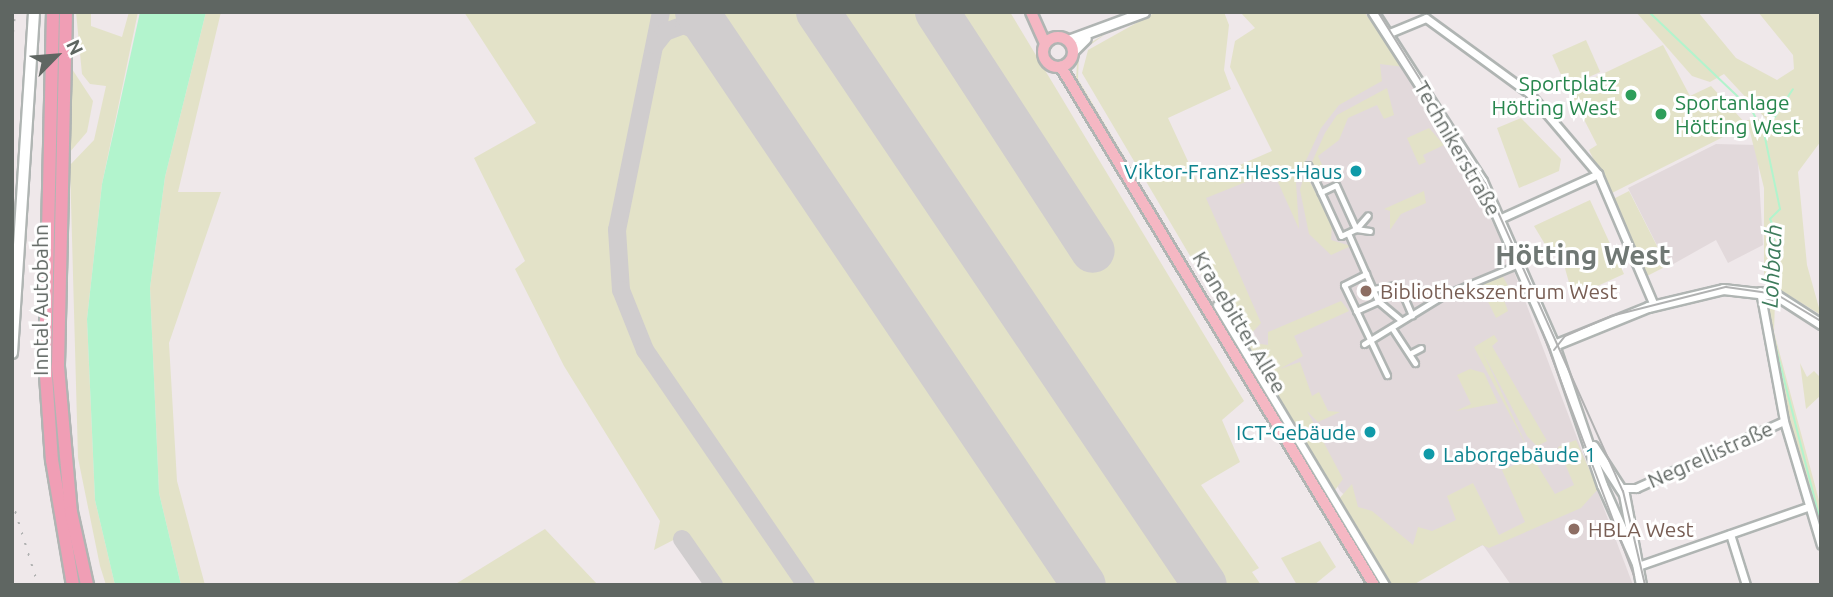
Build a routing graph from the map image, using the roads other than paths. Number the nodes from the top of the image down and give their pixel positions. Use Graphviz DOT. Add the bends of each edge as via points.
graph roads {
  1 [pos="34,12"];
  2 [pos="53,12"];
  3 [pos="66,12"];
  4 [pos="1031,12"];
  5 [pos="1144,12"];
  6 [pos="1373,12"];
  7 [pos="1038,23"];
  8 [pos="1387,34"];
  9 [pos="1055,37"];
  10 [pos="1086,38"];
  11 [pos="1068,40"];
  12 [pos="1045,44"];
  13 [pos="1068,60"];
  14 [pos="1308,166"];
  15 [pos="1598,174"];
  16 [pos="1321,192"];
  17 [pos="1344,203"];
  18 [pos="1329,210"];
  19 [pos="1368,215"];
  20 [pos="1499,219"];
  21 [pos="1356,229"];
  22 [pos="1370,231"];
  23 [pos="1348,233"];
  24 [pos="1519,264"];
  25 [pos="1366,274"];
  26 [pos="1373,289"];
  27 [pos="1768,293"];
  28 [pos="1378,301"];
  29 [pos="1217,305"];
  30 [pos="1654,305"];
  31 [pos="1356,310"];
  32 [pos="1412,315"];
  33 [pos="1401,320"];
  34 [pos="1821,324"];
  35 [pos="1392,328"];
  36 [pos="1372,341"];
  37 [pos="1364,344"];
  38 [pos="1554,345"];
  39 [pos="1421,348"];
  40 [pos="1411,352"];
  41 [pos="12,353"];
  42 [pos="1415,362"];
  43 [pos="1387,375"];
  44 [pos="1784,421"];
  45 [pos="1593,446"];
  46 [pos="1623,494"];
  47 [pos="1608,500"];
  48 [pos="1805,508"];
  49 [pos="1730,534"];
  50 [pos="1821,545"];
  51 [pos="1638,566"];
  52 [pos="73,585"];
  53 [pos="87,585"];
  54 [pos="1374,585"];
  55 [pos="1385,585"];
  56 [pos="1641,585"];
  57 [pos="1746,585"];
  1 -- 41 [label="main road"];
  2 -- 52 [label="highway, Inntal Autobahn" via="46,372 53,471"];
  3 -- 53 [label="highway, Inntal Autobahn" via="58,367 71,512"];
  4 -- 7 [label="main road"];
  5 -- 10 [label="street"];
  6 -- 8 [label="street, Technikerstraße"];
  7 -- 9 [label="main road"];
  7 -- 12 [label="main road"];
  8 -- 15 [label="street" via="1426,18 1529,93"];
  8 -- 20 [label="street, Technikerstraße" via="1445,116"];
  9 -- 11 [label="main road"];
  9 -- 12 [label="main road"];
  10 -- 11 [label="street"];
  10 -- 13 [label="street"];
  11 -- 13 [label="main road"];
  12 -- 13 [label="main road" via="1046,62"];
  13 -- 54 [label="main road, Kranebitter Allee" via="1072,79"];
  14 -- 16 [label="street"];
  15 -- 20 [label="street"];
  15 -- 30 [label="street"];
  16 -- 17 [label="street" via="1336,185"];
  16 -- 18 [label="street"];
  17 -- 18 [label="street"];
  17 -- 21 [label="street"];
  18 -- 23 [label="street" via="1342,236"];
  19 -- 21 [label="street"];
  20 -- 24 [label="street, Technikerstraße"];
  21 -- 22 [label="street"];
  21 -- 23 [label="street"];
  23 -- 25 [label="street"];
  24 -- 32 [label="street"];
  24 -- 38 [label="street, Technikerstraße"];
  25 -- 26 [label="street"];
  25 -- 31 [label="street" via="1344,285"];
  26 -- 28 [label="street"];
  26 -- 32 [label="street" via="1386,282 1399,285"];
  27 -- 30 [label="street" via="1719,290"];
  27 -- 34 [label="street"];
  27 -- 44 [label="street"];
  28 -- 31 [label="street"];
  28 -- 33 [label="street"];
  29 -- 55 [label="street, Kranebitter Allee"];
  30 -- 38 [label="street"];
  31 -- 36 [label="street"];
  32 -- 33 [label="street"];
  33 -- 35 [label="street"];
  35 -- 36 [label="street"];
  35 -- 40 [label="street"];
  36 -- 37 [label="street"];
  36 -- 43 [label="street"];
  38 -- 45 [label="street, Technikerstraße"];
  39 -- 40 [label="street"];
  40 -- 42 [label="street"];
  44 -- 46 [label="street, Negrellistraße"];
  44 -- 48 [label="street"];
  45 -- 46 [label="street, Technikerstraße"];
  45 -- 47 [label="street, Technikerstraße"];
  46 -- 47 [label="street"];
  46 -- 47 [label="street" via="1616,506"];
  46 -- 51 [label="street, Technikerstraße"];
  47 -- 51 [label="street, Technikerstraße"];
  48 -- 49 [label="street"];
  48 -- 50 [label="street"];
  49 -- 51 [label="street"];
  49 -- 57 [label="street"];
  51 -- 56 [label="street, Technikerstraße"];
}
